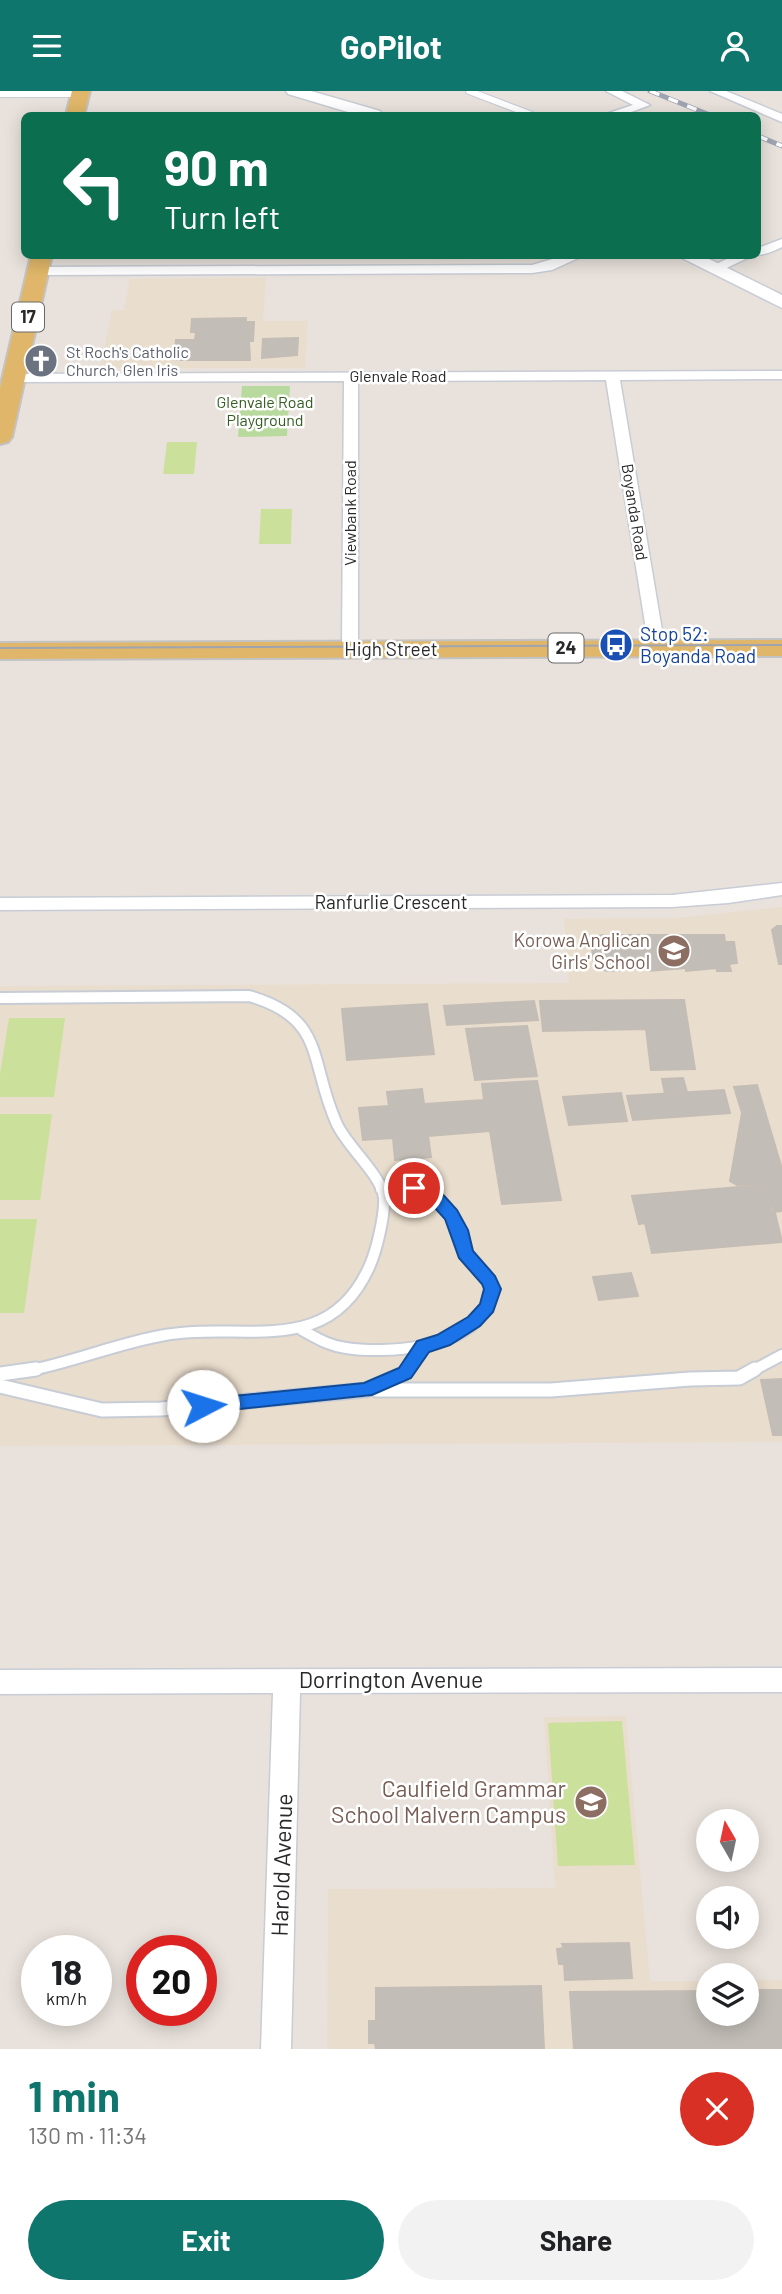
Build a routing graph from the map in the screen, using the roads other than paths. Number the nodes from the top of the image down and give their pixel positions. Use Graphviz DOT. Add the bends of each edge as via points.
graph roads {
  1 [pos="294,91"];
  2 [pos="470,91"];
  3 [pos="611,91"];
  4 [pos="716,91"];
  5 [pos="81,92"];
  6 [pos="0,94"];
  7 [pos="76,112"];
  8 [pos="364,112"];
  9 [pos="524,112"];
  10 [pos="622,112"];
  11 [pos="782,118"];
  12 [pos="782,243"];
  13 [pos="761,251"];
  14 [pos="567,259"];
  15 [pos="693,259"];
  16 [pos="738,259"];
  17 [pos="41,263"];
  18 [pos="307,263"];
  19 [pos="713,269"];
  20 [pos="782,302"];
  21 [pos="612,375"];
  22 [pos="782,375"];
  23 [pos="351,377"];
  24 [pos="14,378"];
  25 [pos="0,437"];
  26 [pos="657,648"];
  27 [pos="782,648"];
  28 [pos="350,649"];
  29 [pos="0,651"];
  30 [pos="782,889"];
  31 [pos="0,904"];
  32 [pos="0,998"];
  33 [pos="381,1189"];
  34 [pos="302,1329"];
  35 [pos="423,1346"];
  36 [pos="782,1355"];
  37 [pos="0,1374"];
  38 [pos="0,1386"];
  39 [pos="366,1390"];
  40 [pos="782,1680"];
  41 [pos="287,1681"];
  42 [pos="0,1682"];
  43 [pos="276,2049"];
  1 -- 8 [label="main road"];
  2 -- 9 [label="lane"];
  3 -- 10 [label="street" via="644,105"];
  4 -- 11 [label="street"];
  5 -- 6 [label="lane"];
  5 -- 7 [label="main road"];
  12 -- 13 [label="street"];
  14 -- 18 [label="street" via="540,268"];
  15 -- 19 [label="main road"];
  16 -- 19 [label="street"];
  17 -- 18 [label="street"];
  17 -- 24 [label="main road, 17"];
  19 -- 20 [label="main road"];
  21 -- 22 [label="street, Glenvale Road"];
  21 -- 23 [label="street, Glenvale Road"];
  21 -- 26 [label="street, Boyanda Road"];
  23 -- 24 [label="street, Glenvale Road"];
  23 -- 28 [label="street, Viewbank Road"];
  24 -- 25 [label="main road, 17"];
  26 -- 27 [label="main road, High Street / 24"];
  26 -- 28 [label="main road, High Street / 24"];
  28 -- 29 [label="main road, High Street / 24"];
  30 -- 31 [label="street, Ranfurlie Crescent" via="672,901"];
  32 -- 33 [label="lane" via="250,996 275,1003 293,1013 307,1033 336,1124"];
  33 -- 34 [label="lane" via="384,1197 367,1274 340,1307"];
  33 -- 35 [label="lane" via="424,1189 436,1197 460,1230 465,1254 492,1289 487,1307 474,1322"];
  34 -- 35 [label="lane" via="340,1347"];
  34 -- 37 [label="lane" via="219,1329 163,1335 56,1366"];
  35 -- 39 [label="lane" via="405,1373"];
  36 -- 39 [label="lane" via="739,1378 551,1390"];
  38 -- 39 [label="lane" via="73,1405 123,1411"];
  40 -- 41 [label="street, Dorrington Avenue"];
  41 -- 42 [label="street, Dorrington Avenue"];
  41 -- 43 [label="street, Harold Avenue"];
}
